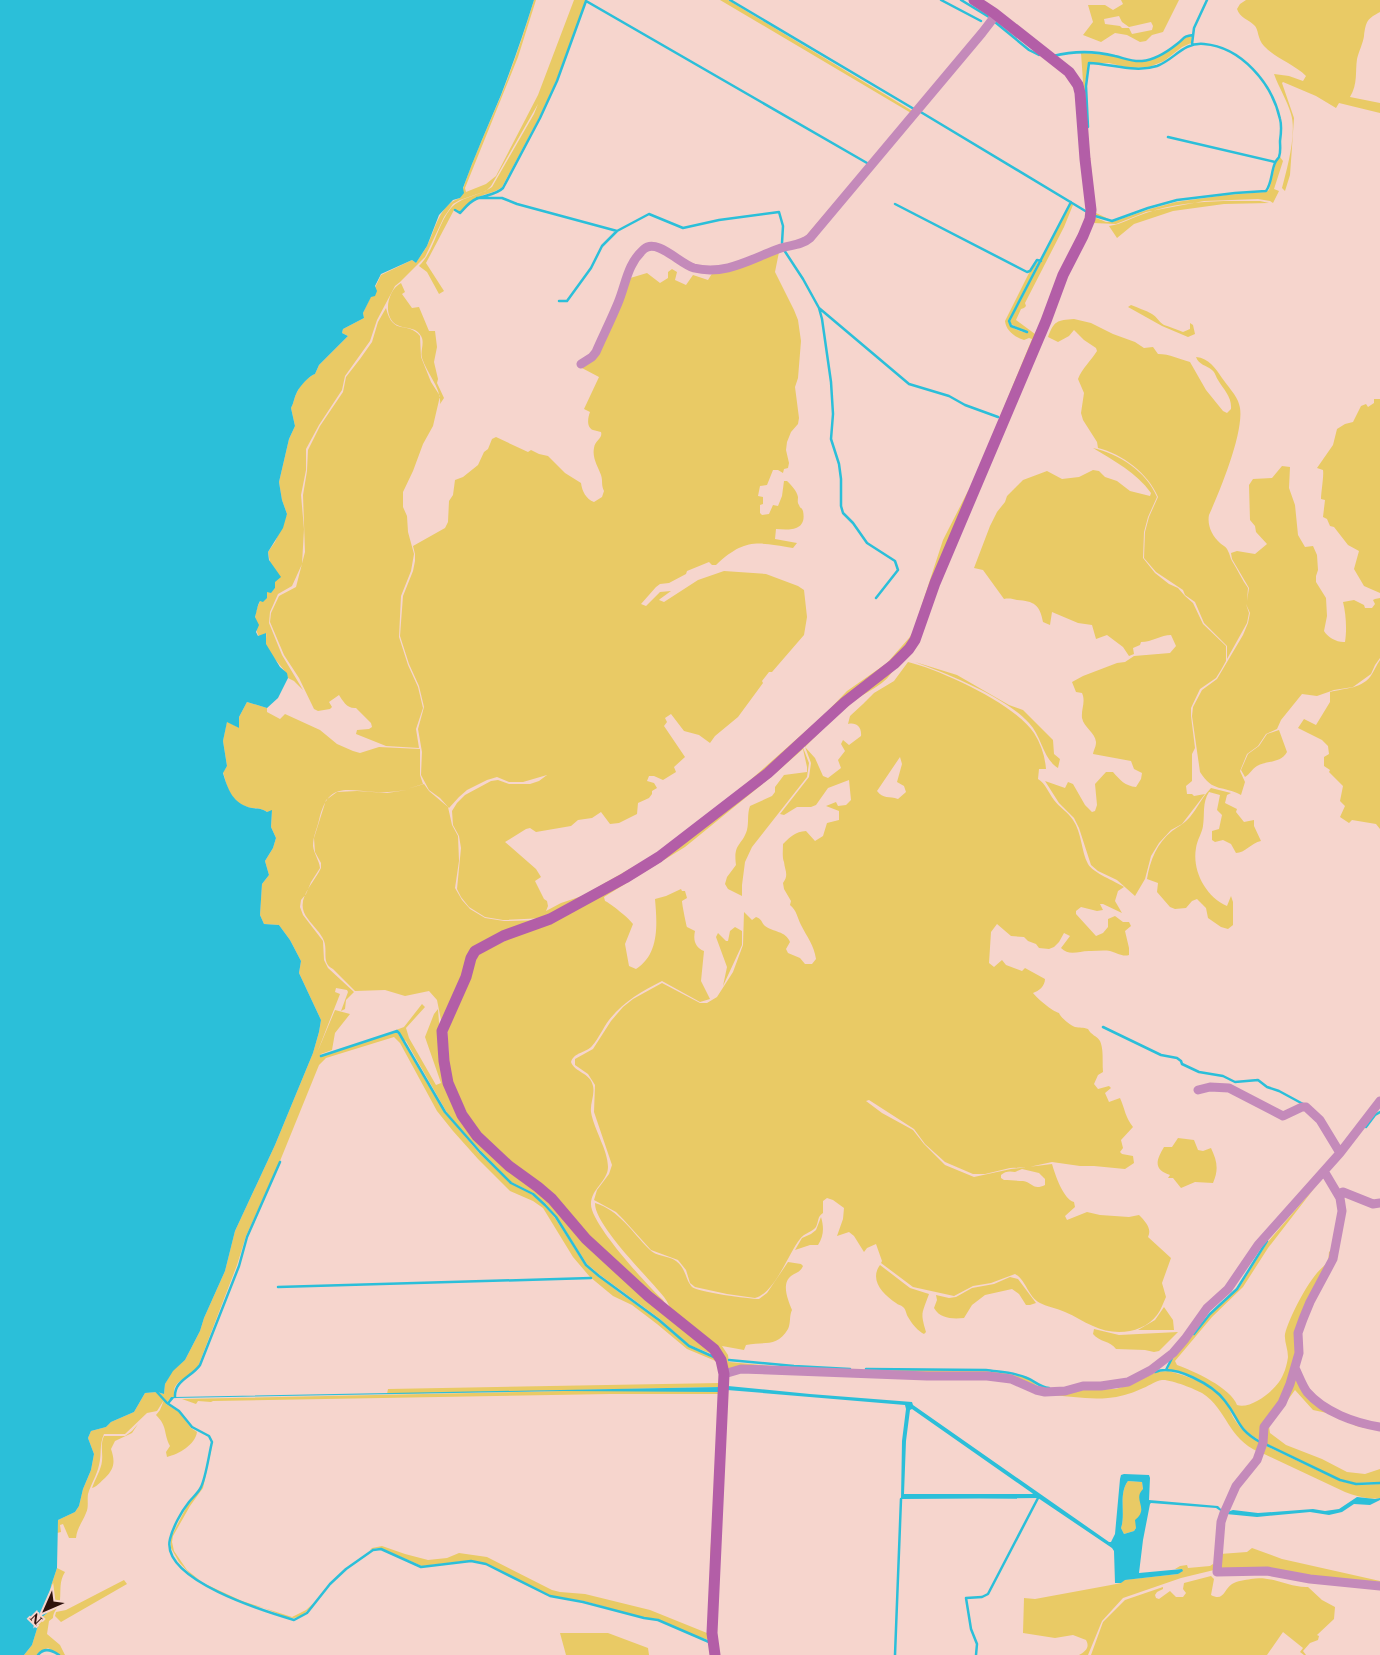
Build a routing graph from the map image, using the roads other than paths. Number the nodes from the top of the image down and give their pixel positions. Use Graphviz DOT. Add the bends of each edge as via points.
graph roads {
  1 [pos="974,0"];
  2 [pos="994,13"];
  3 [pos="581,364"];
  4 [pos="1198,1090"];
  5 [pos="1380,1101"];
  6 [pos="1340,1153"];
  7 [pos="1324,1171"];
  8 [pos="1338,1194"];
  9 [pos="1380,1203"];
  10 [pos="1295,1368"];
  11 [pos="724,1374"];
  12 [pos="1380,1427"];
  13 [pos="1380,1586"];
  14 [pos="715,1655"];
  1 -- 2 [label="street"];
  2 -- 3 [label="street" via="982,33 810,238 737,266 712,270 690,267 658,247 649,246 631,264 620,299 596,352"];
  2 -- 11 [label="street" via="1069,72 1078,85 1090,218 935,583 914,640 894,664 845,702 768,773 659,857 550,919 503,936 476,951 442,1031 448,1083 462,1115 477,1136 509,1166 552,1198 586,1239 648,1296 714,1349"];
  4 -- 6 [label="street" via="1219,1086 1229,1088 1283,1116 1306,1107 1320,1120"];
  5 -- 6 [label="street"];
  6 -- 7 [label="street"];
  7 -- 8 [label="street"];
  7 -- 11 [label="street" via="1258,1245 1228,1290 1207,1308 1173,1353 1128,1382 1045,1392 1011,1379 987,1376 741,1368"];
  8 -- 9 [label="street" via="1343,1192 1373,1204"];
  8 -- 10 [label="street" via="1342,1211 1333,1259 1298,1333 1299,1353"];
  10 -- 12 [label="street" via="1306,1391 1322,1406 1364,1424"];
  10 -- 13 [label="street" via="1282,1403 1264,1427 1257,1460 1236,1486 1224,1513 1217,1572 1267,1571"];
  11 -- 14 [label="street" via="714,1570 712,1634"];
}
